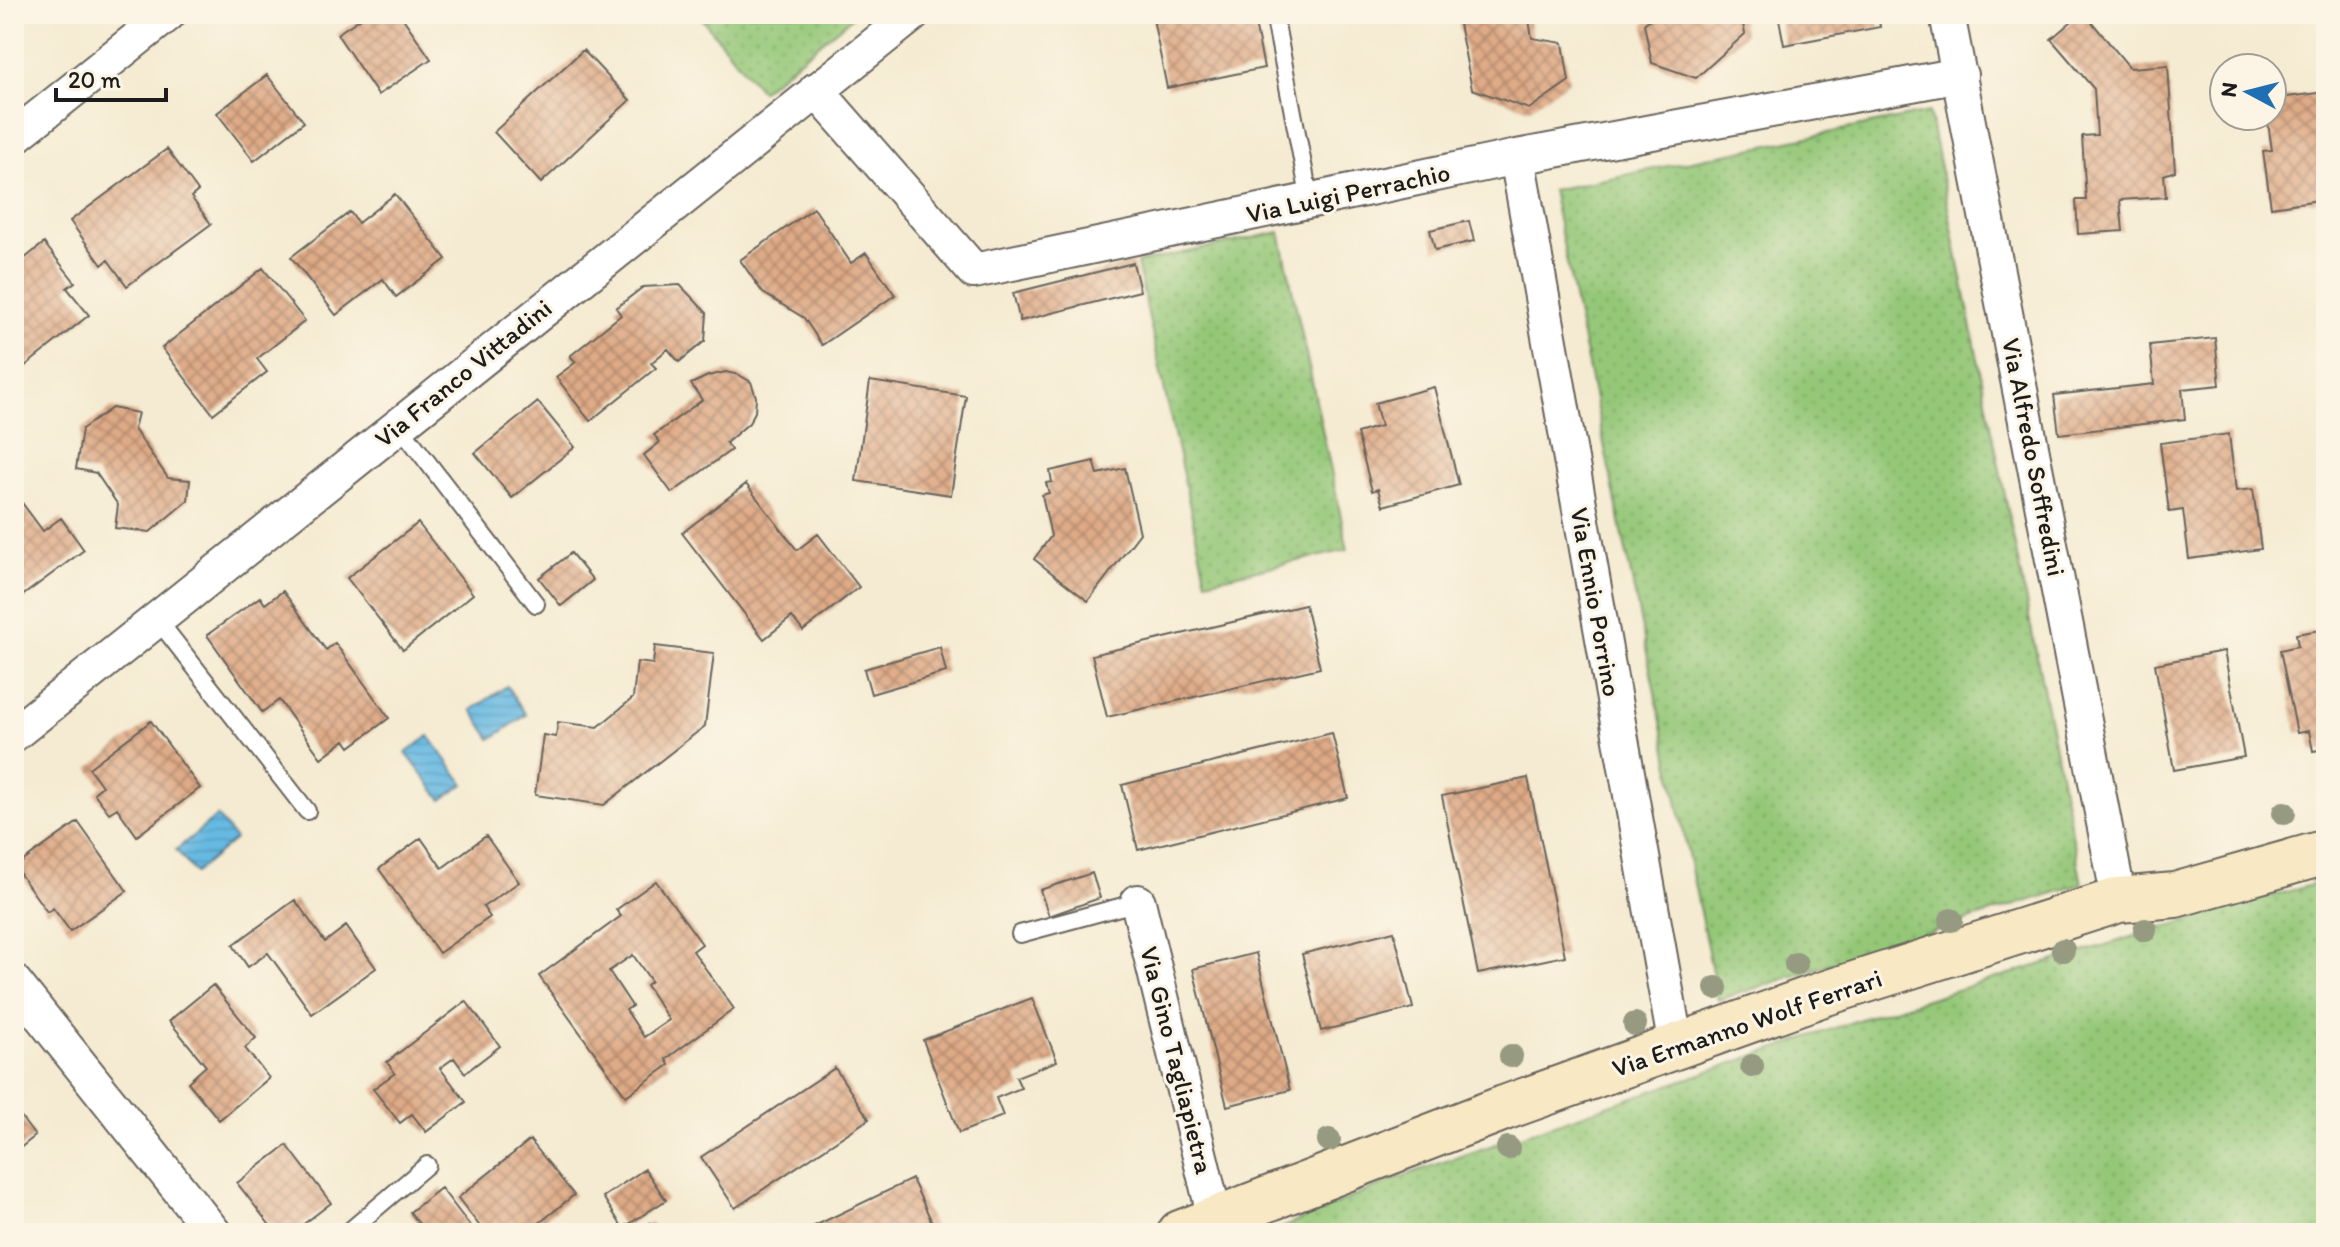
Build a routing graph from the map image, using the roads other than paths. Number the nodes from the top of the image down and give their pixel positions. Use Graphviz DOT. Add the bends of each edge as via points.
graph roads {
  1 [pos="168,14"];
  2 [pos="913,14"];
  3 [pos="1274,14"];
  4 [pos="1947,14"];
  5 [pos="1960,75"];
  6 [pos="816,90"];
  7 [pos="14,137"];
  8 [pos="1517,157"];
  9 [pos="1310,201"];
  10 [pos="399,425"];
  11 [pos="536,604"];
  12 [pos="157,619"];
  13 [pos="14,734"];
  14 [pos="307,811"];
  15 [pos="2326,852"];
  16 [pos="2119,900"];
  17 [pos="1138,902"];
  18 [pos="1020,934"];
  19 [pos="14,982"];
  20 [pos="1676,1047"];
  21 [pos="427,1165"];
  22 [pos="1197,1226"];
  23 [pos="214,1233"];
  24 [pos="347,1233"];
  1 -- 7 [label="street"];
  2 -- 6 [label="street, Via Franco Vittadini"];
  3 -- 9 [label="lane"];
  4 -- 5 [label="street, Via Alfredo Soffredini"];
  5 -- 8 [label="street, Via Luigi Perrachio"];
  5 -- 16 [label="street, Via Alfredo Soffredini"];
  6 -- 9 [label="street, Via Luigi Perrachio" via="974,271"];
  6 -- 10 [label="street, Via Franco Vittadini"];
  8 -- 9 [label="street, Via Luigi Perrachio"];
  8 -- 20 [label="street, Via Ennio Porrino"];
  10 -- 11 [label="lane"];
  10 -- 12 [label="street, Via Franco Vittadini"];
  12 -- 13 [label="street, Via Franco Vittadini"];
  12 -- 14 [label="lane"];
  15 -- 16 [label="street, Via Ermanno Wolf Ferrari" via="2175,895"];
  16 -- 20 [label="street, Via Ermanno Wolf Ferrari" via="1823,994"];
  17 -- 18 [label="lane"];
  17 -- 22 [label="street, Via Gino Tagliapietra"];
  19 -- 23 [label="street"];
  20 -- 22 [label="street, Via Ermanno Wolf Ferrari"];
  21 -- 24 [label="lane"];
}
